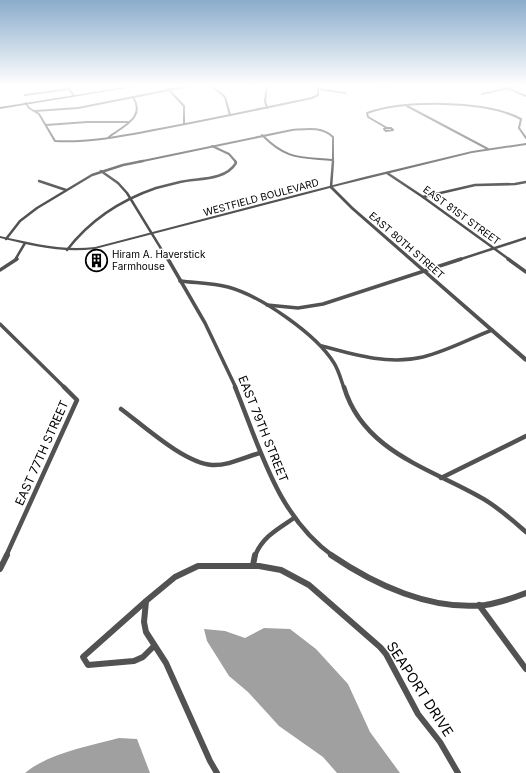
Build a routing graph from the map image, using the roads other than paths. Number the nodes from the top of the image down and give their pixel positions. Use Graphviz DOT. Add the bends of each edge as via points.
graph roads {
  1 [pos="44,122"];
  2 [pos="91,122"];
  3 [pos="129,122"];
  4 [pos="194,122"];
  5 [pos="376,122"];
  6 [pos="437,122"];
  7 [pos="520,122"];
  8 [pos="184,124"];
  9 [pos="46,125"];
  10 [pos="122,127"];
  11 [pos="386,128"];
  12 [pos="126,134"];
  13 [pos="262,135"];
  14 [pos="107,137"];
  15 [pos="526,138"];
  16 [pos="526,144"];
  17 [pos="212,146"];
  18 [pos="488,149"];
  19 [pos="332,160"];
  20 [pos="101,171"];
  21 [pos="387,173"];
  22 [pos="39,181"];
  23 [pos="526,182"];
  24 [pos="331,187"];
  25 [pos="66,190"];
  26 [pos="423,197"];
  27 [pos="130,199"];
  28 [pos="152,234"];
  29 [pos="0,237"];
  30 [pos="526,238"];
  31 [pos="6,239"];
  32 [pos="25,243"];
  33 [pos="494,248"];
  34 [pos="67,250"];
  35 [pos="0,270"];
  36 [pos="425,271"];
  37 [pos="526,272"];
  38 [pos="180,281"];
  39 [pos="265,305"];
  40 [pos="0,324"];
  41 [pos="492,330"];
  42 [pos="321,346"];
  43 [pos="526,360"];
  44 [pos="121,409"];
  45 [pos="526,436"];
  46 [pos="260,453"];
  47 [pos="442,478"];
  48 [pos="294,518"];
  49 [pos="526,532"];
  50 [pos="253,565"];
  51 [pos="0,569"];
  52 [pos="526,593"];
  53 [pos="146,601"];
  54 [pos="478,605"];
  55 [pos="154,646"];
  56 [pos="526,669"];
  57 [pos="217,773"];
  58 [pos="458,773"];
  1 -- 9 [label="street"];
  2 -- 9 [label="street"];
  3 -- 10 [label="street"];
  4 -- 8 [label="street"];
  5 -- 11 [label="street"];
  6 -- 18 [label="street"];
  7 -- 15 [label="street" via="518,128"];
  8 -- 12 [label="street"];
  9 -- 14 [label="street" via="55,141 60,143"];
  10 -- 12 [label="street"];
  10 -- 14 [label="street"];
  12 -- 14 [label="street"];
  13 -- 17 [label="street"];
  13 -- 19 [label="street" via="285,154"];
  13 -- 19 [label="street" via="297,129 316,129 329,133 333,137 334,145"];
  16 -- 18 [label="street, WESTFIELD BOULEVARD"];
  17 -- 20 [label="street"];
  17 -- 27 [label="street" via="234,158 236,163 232,169 218,175 170,184"];
  18 -- 21 [label="street, WESTFIELD BOULEVARD"];
  19 -- 24 [label="street"];
  20 -- 25 [label="street"];
  20 -- 27 [label="street, EAST 79TH STREET" via="118,183"];
  21 -- 24 [label="street, WESTFIELD BOULEVARD"];
  21 -- 26 [label="street, EAST 81ST STREET"];
  22 -- 25 [label="street"];
  23 -- 26 [label="street" via="508,185 478,184"];
  24 -- 28 [label="street, WESTFIELD BOULEVARD"];
  24 -- 36 [label="street, EAST 80TH STREET"];
  25 -- 31 [label="street" via="31,212"];
  26 -- 33 [label="street, EAST 81ST STREET"];
  27 -- 28 [label="street, EAST 79TH STREET"];
  27 -- 34 [label="street" via="90,224"];
  28 -- 34 [label="street, WESTFIELD BOULEVARD" via="92,249"];
  28 -- 38 [label="street, EAST 79TH STREET"];
  29 -- 31 [label="street, WESTFIELD BOULEVARD"];
  30 -- 33 [label="street"];
  31 -- 32 [label="street, WESTFIELD BOULEVARD"];
  32 -- 34 [label="street, WESTFIELD BOULEVARD"];
  32 -- 35 [label="street" via="16,259"];
  33 -- 36 [label="street"];
  33 -- 37 [label="street, EAST 81ST STREET"];
  36 -- 39 [label="street" via="317,306 295,308"];
  36 -- 41 [label="street, EAST 80TH STREET"];
  38 -- 39 [label="street" via="229,288"];
  38 -- 46 [label="street, EAST 79TH STREET" via="220,353"];
  39 -- 42 [label="street"];
  40 -- 51 [label="street, EAST 77TH STREET" via="77,400"];
  41 -- 42 [label="street" via="436,353 409,359 376,359"];
  41 -- 43 [label="street, EAST 80TH STREET"];
  42 -- 47 [label="street" via="333,361 347,398 367,428 403,459"];
  44 -- 46 [label="street" via="172,446 204,464 221,464"];
  45 -- 47 [label="street"];
  46 -- 48 [label="street, EAST 79TH STREET" via="279,494"];
  47 -- 49 [label="street" via="486,500"];
  48 -- 50 [label="street" via="259,543"];
  48 -- 54 [label="street, EAST 79TH STREET" via="316,542 337,558 378,582 404,593 432,600"];
  50 -- 53 [label="street, SEAPORT DRIVE" via="198,566 175,577"];
  50 -- 58 [label="street, SEAPORT DRIVE" via="281,570 300,579 380,646 418,714 440,742"];
  52 -- 54 [label="street, EAST 79TH STREET" via="497,603"];
  53 -- 55 [label="street" via="145,626"];
  53 -- 55 [label="street, SEAPORT DRIVE" via="83,657 88,665 126,662 140,658"];
  54 -- 56 [label="street"];
  55 -- 57 [label="street" via="166,663"];
}
